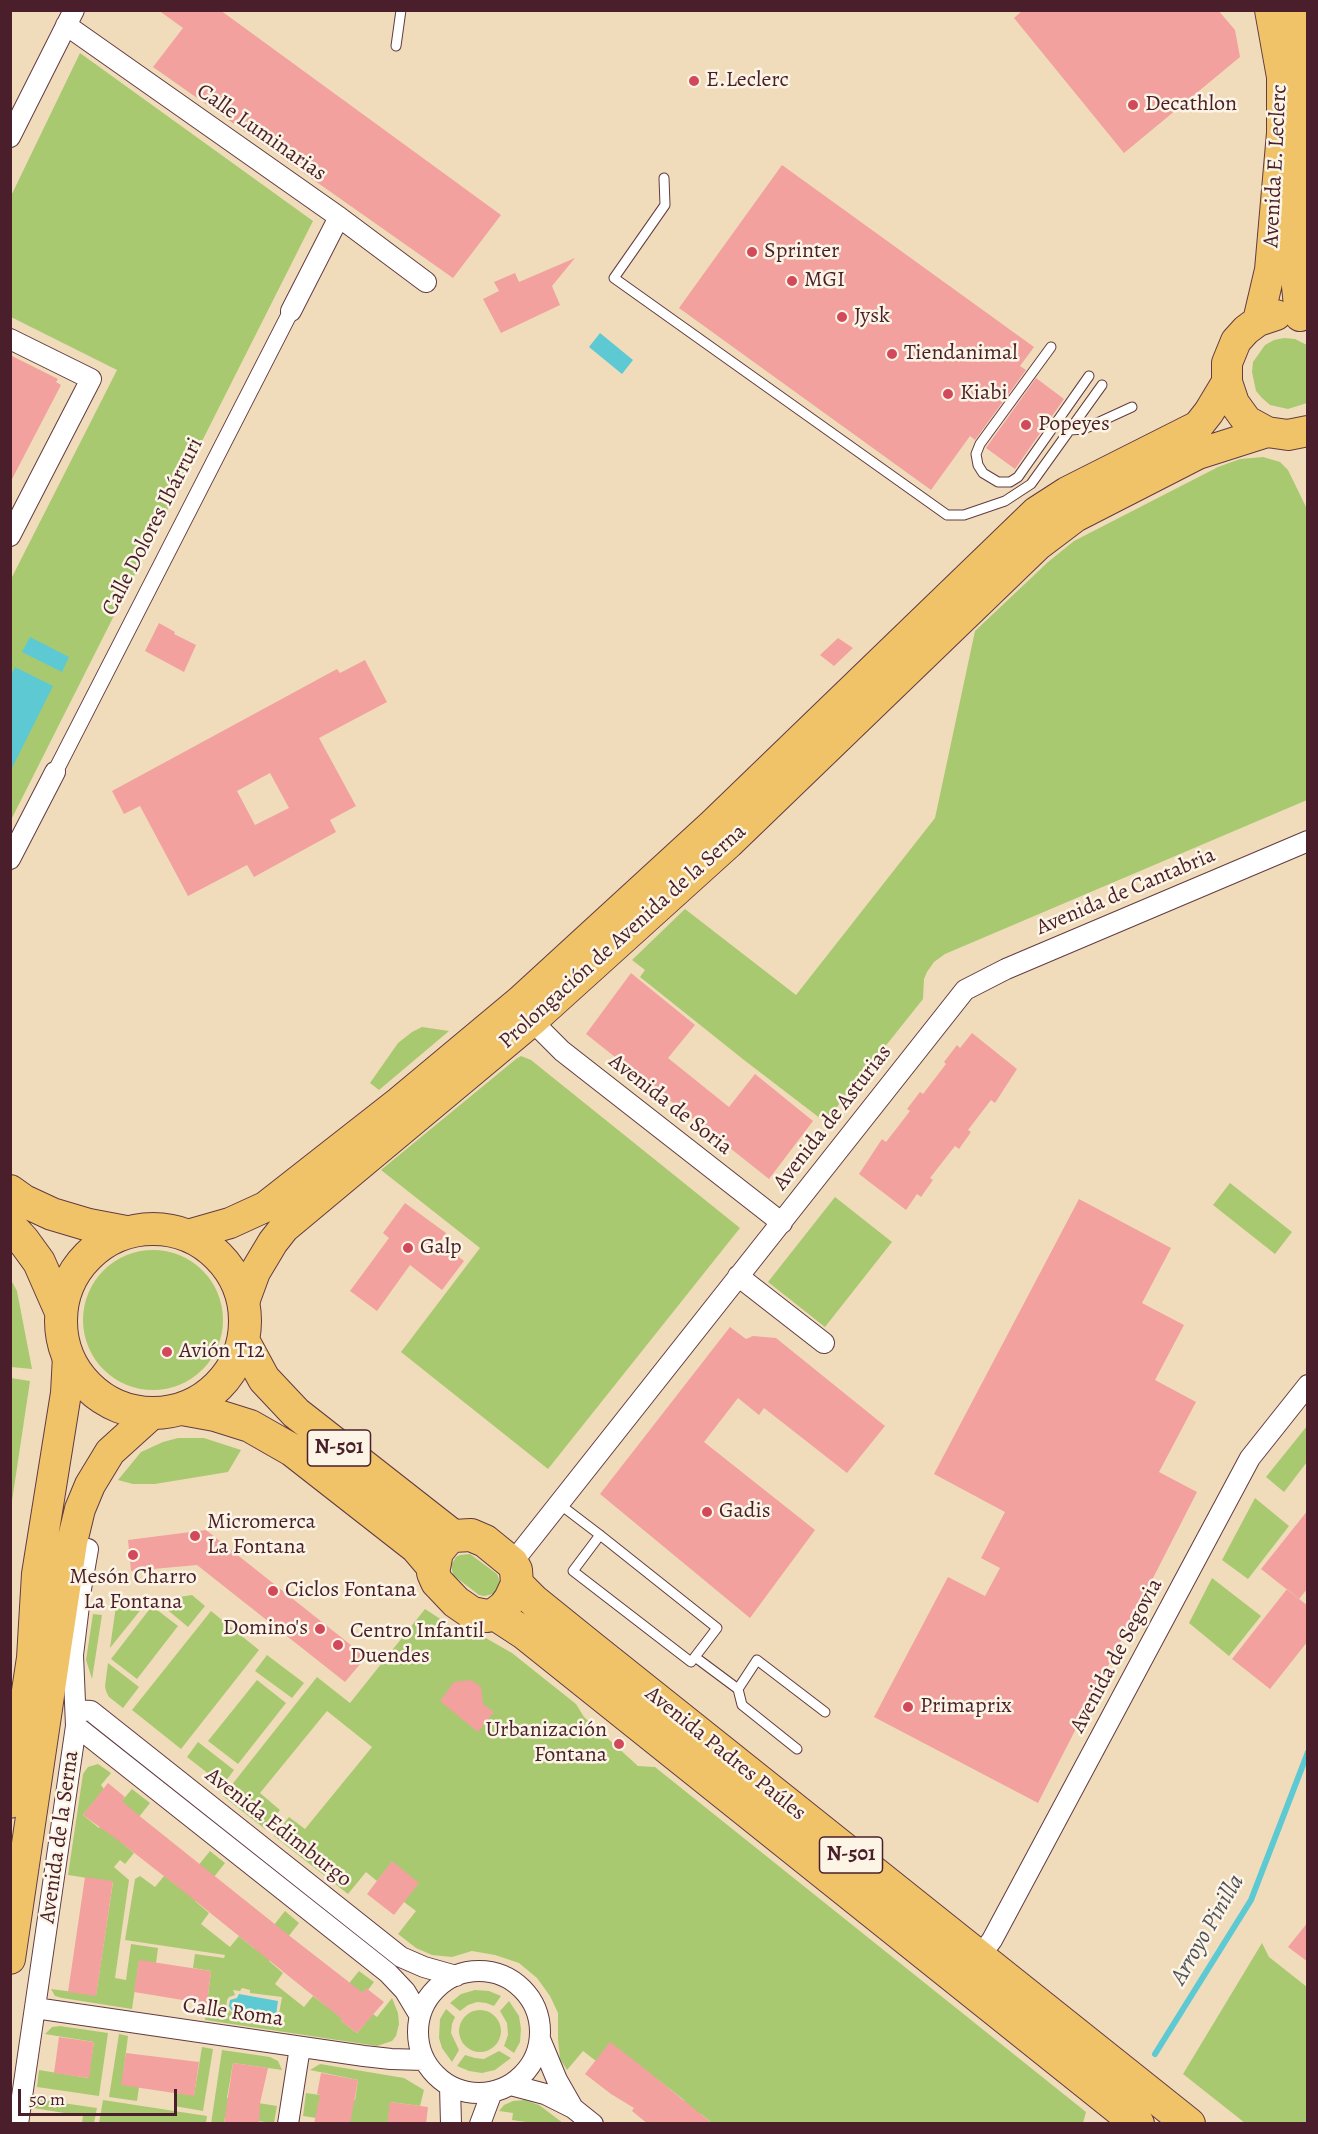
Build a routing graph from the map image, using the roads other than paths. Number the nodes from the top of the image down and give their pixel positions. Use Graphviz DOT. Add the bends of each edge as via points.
graph roads {
  1 [pos="401,10"];
  2 [pos="1270,10"];
  3 [pos="1295,10"];
  4 [pos="70,18"];
  5 [pos="396,46"];
  6 [pos="10,136"];
  7 [pos="664,178"];
  8 [pos="339,217"];
  9 [pos="426,282"];
  10 [pos="291,311"];
  11 [pos="1304,317"];
  12 [pos="1258,321"];
  13 [pos="10,339"];
  14 [pos="1050,348"];
  15 [pos="1089,376"];
  16 [pos="1227,382"];
  17 [pos="1102,385"];
  18 [pos="1132,407"];
  19 [pos="1070,430"];
  20 [pos="1267,432"];
  21 [pos="1308,432"];
  22 [pos="10,536"];
  23 [pos="1000,563"];
  24 [pos="55,772"];
  25 [pos="1308,841"];
  26 [pos="12,852"];
  27 [pos="965,990"];
  28 [pos="532,1021"];
  29 [pos="10,1191"];
  30 [pos="782,1223"];
  31 [pos="10,1226"];
  32 [pos="126,1232"];
  33 [pos="188,1236"];
  34 [pos="738,1276"];
  35 [pos="244,1302"];
  36 [pos="61,1312"];
  37 [pos="244,1342"];
  38 [pos="824,1343"];
  39 [pos="68,1356"];
  40 [pos="1308,1385"];
  41 [pos="182,1409"];
  42 [pos="152,1414"];
  43 [pos="558,1503"];
  44 [pos="600,1535"];
  45 [pos="453,1536"];
  46 [pos="88,1549"];
  47 [pos="433,1567"];
  48 [pos="514,1573"];
  49 [pos="34,1609"];
  50 [pos="495,1614"];
  51 [pos="695,1657"];
  52 [pos="738,1689"];
  53 [pos="10,1701"];
  54 [pos="825,1712"];
  55 [pos="76,1718"];
  56 [pos="797,1749"];
  57 [pos="10,1803"];
  58 [pos="979,1958"];
  59 [pos="10,1959"];
  60 [pos="456,1976"];
  61 [pos="35,2008"];
  62 [pos="420,2016"];
  63 [pos="540,2039"];
  64 [pos="300,2047"];
  65 [pos="424,2060"];
  66 [pos="511,2085"];
  67 [pos="450,2086"];
  68 [pos="492,2092"];
  69 [pos="573,2108"];
  70 [pos="18,2124"];
  71 [pos="288,2124"];
  72 [pos="451,2124"];
  73 [pos="480,2124"];
  74 [pos="593,2124"];
  75 [pos="1138,2124"];
  76 [pos="1189,2124"];
  1 -- 5 [label="lane"];
  2 -- 12 [label="main road, Avenida E. Leclerc" via="1282,77 1282,133 1270,270"];
  3 -- 11 [label="main road, Avenida E. Leclerc" via="1304,65 1306,129 1297,286"];
  4 -- 6 [label="street"];
  4 -- 8 [label="street, Calle Luminarias"];
  7 -- 19 [label="lane" via="665,205 614,278 947,515 964,515 1005,501 1031,484"];
  8 -- 9 [label="street, Calle Luminarias"];
  8 -- 10 [label="street, Calle Dolores Ibárruri"];
  10 -- 24 [label="street, Calle Dolores Ibárruri"];
  11 -- 12 [label="main road" via="1278,315"];
  12 -- 16 [label="main road" via="1236,341 1227,363"];
  13 -- 22 [label="street" via="91,379"];
  14 -- 15 [label="lane" via="980,444 976,454 983,473 998,482 1018,477"];
  16 -- 20 [label="main road" via="1233,403 1248,421"];
  16 -- 23 [label="main road" via="1198,426 1067,492 1036,512"];
  17 -- 19 [label="lane"];
  18 -- 19 [label="lane" via="1084,429"];
  20 -- 21 [label="main road"];
  20 -- 23 [label="main road" via="1198,454 1075,518 1038,545"];
  23 -- 28 [label="main road, Prolongación de Avenida de la Serna" via="729,843"];
  23 -- 33 [label="main road, Prolongación de Avenida de la Serna" via="512,1008 265,1208"];
  24 -- 26 [label="street, Calle Dolores Ibárruri"];
  25 -- 27 [label="street, Avenida de Cantabria"];
  27 -- 30 [label="street, Avenida de Asturias"];
  28 -- 30 [label="street, Avenida de Soria" via="562,1051"];
  28 -- 35 [label="main road, Prolongación de Avenida de la Serna" via="285,1228 255,1272"];
  29 -- 32 [label="highway, N-501" via="52,1214"];
  30 -- 34 [label="street, Avenida de Asturias"];
  31 -- 36 [label="highway, N-501" via="39,1262"];
  32 -- 33 [label="highway, N-501" via="157,1228"];
  32 -- 36 [label="highway, N-501" via="109,1239 81,1262 64,1294"];
  33 -- 35 [label="highway, N-501" via="214,1251 233,1274"];
  34 -- 38 [label="street"];
  34 -- 43 [label="street, Avenida de Asturias"];
  35 -- 37 [label="highway, N-501"];
  36 -- 39 [label="highway, N-501"];
  37 -- 41 [label="highway, N-501" via="228,1376 200,1402"];
  37 -- 45 [label="highway, N-501" via="264,1379 296,1413"];
  39 -- 42 [label="highway, N-501" via="81,1380 101,1398 125,1410"];
  39 -- 49 [label="main road"];
  40 -- 58 [label="street, Avenida de Segovia" via="1250,1458"];
  41 -- 42 [label="highway, N-501"];
  41 -- 47 [label="highway, N-501" via="240,1423 292,1450 416,1547"];
  42 -- 59 [label="main road, Avenida de la Serna" via="110,1452 80,1509"];
  43 -- 44 [label="lane"];
  43 -- 48 [label="street, Avenida de Asturias"];
  44 -- 51 [label="lane" via="717,1628"];
  44 -- 51 [label="lane" via="573,1571 691,1662"];
  45 -- 47 [label="highway" via="437,1552"];
  45 -- 48 [label="highway, N-501" via="479,1537"];
  46 -- 55 [label="street, Avenida de la Serna" via="73,1655"];
  47 -- 50 [label="highway, N-501" via="437,1582 456,1602 477,1615"];
  48 -- 50 [label="highway" via="510,1599"];
  48 -- 58 [label="highway, Avenida Padres Paúles / N-501" via="534,1601"];
  49 -- 53 [label="street"];
  49 -- 57 [label="main road" via="32,1658"];
  50 -- 75 [label="highway, Avenida Padres Paúles / N-501" via="524,1633"];
  51 -- 52 [label="lane"];
  52 -- 54 [label="lane" via="758,1660"];
  52 -- 56 [label="lane" via="742,1705"];
  55 -- 60 [label="street, Avenida Edimburgo" via="91,1711 401,1957"];
  55 -- 61 [label="street, Avenida de la Serna"];
  55 -- 62 [label="street, Avenida Edimburgo" via="388,1973"];
  58 -- 76 [label="highway, Avenida Padres Paúles / N-501"];
  60 -- 62 [label="street" via="433,1992"];
  60 -- 63 [label="street" via="478,1971 501,1975 520,1987 533,2002"];
  61 -- 64 [label="street, Calle Roma"];
  61 -- 70 [label="street, Avenida de la Serna"];
  62 -- 65 [label="street" via="418,2038"];
  63 -- 66 [label="street" via="531,2066"];
  63 -- 69 [label="street"];
  64 -- 65 [label="street, Calle Roma"];
  64 -- 71 [label="street"];
  65 -- 67 [label="street"];
  66 -- 68 [label="street"];
  66 -- 69 [label="street" via="545,2094"];
  67 -- 68 [label="street" via="470,2093"];
  67 -- 72 [label="street"];
  68 -- 73 [label="street"];
  69 -- 74 [label="street"];
}
